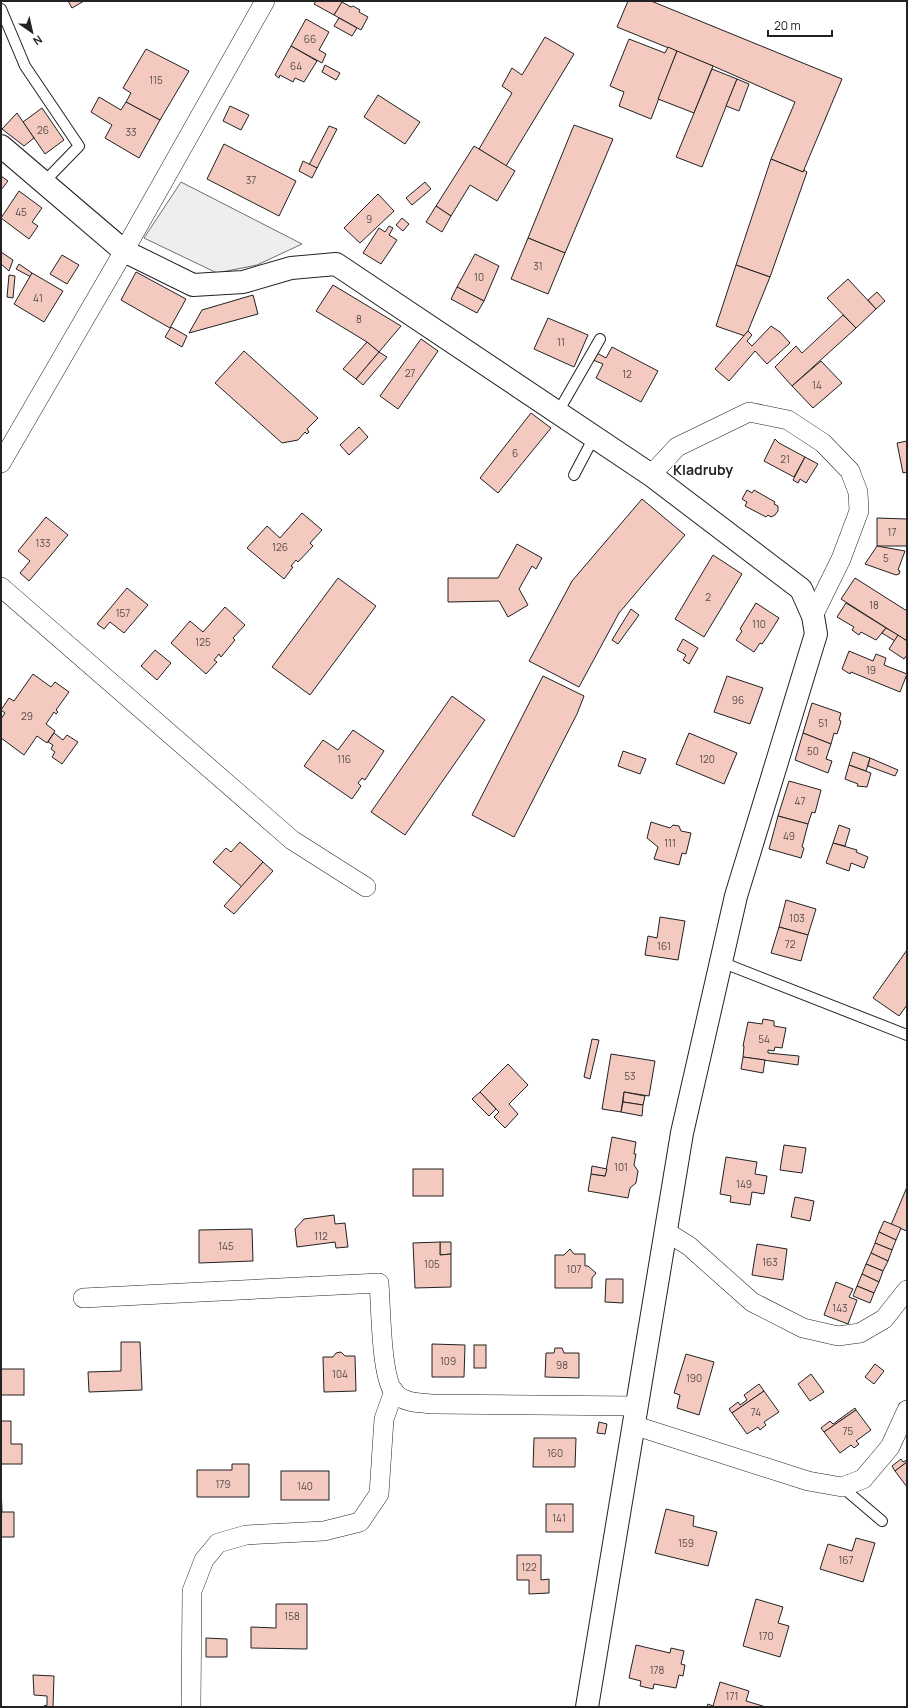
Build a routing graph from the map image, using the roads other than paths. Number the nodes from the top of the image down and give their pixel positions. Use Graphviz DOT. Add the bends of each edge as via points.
graph roads {
  1 [pos="265,1"];
  2 [pos="1,9"];
  3 [pos="1,146"];
  4 [pos="44,182"];
  5 [pos="124,251"];
  6 [pos="600,339"];
  7 [pos="558,412"];
  8 [pos="594,437"];
  9 [pos="1,463"];
  10 [pos="574,475"];
  11 [pos="651,475"];
  12 [pos="1,587"];
  13 [pos="813,616"];
  14 [pos="366,887"];
  15 [pos="721,962"];
  16 [pos="907,1035"];
  17 [pos="665,1231"];
  18 [pos="907,1290"];
  19 [pos="83,1298"];
  20 [pos="394,1391"];
  21 [pos="907,1410"];
  22 [pos="635,1415"];
  23 [pos="842,1487"];
  24 [pos="882,1521"];
  25 [pos="191,1707"];
  26 [pos="587,1707"];
  1 -- 5 [label="street"];
  2 -- 4 [label="lane" via="24,66 79,146"];
  3 -- 4 [label="street"];
  4 -- 5 [label="street"];
  5 -- 7 [label="street" via="193,285 243,282 291,268 336,264"];
  5 -- 9 [label="street"];
  6 -- 7 [label="lane"];
  7 -- 8 [label="street"];
  8 -- 10 [label="lane"];
  8 -- 11 [label="street"];
  11 -- 13 [label="street" via="801,589"];
  11 -- 13 [label="street" via="677,447 749,412 788,420 823,443 850,471 858,492 858,511 841,559"];
  12 -- 14 [label="street" via="292,840"];
  13 -- 15 [label="street" via="816,634 736,896"];
  15 -- 16 [label="lane"];
  15 -- 17 [label="street" via="682,1133"];
  17 -- 18 [label="street" via="689,1246 752,1302 803,1328 838,1336 860,1333 884,1318"];
  17 -- 22 [label="street"];
  19 -- 20 [label="street" via="379,1284 386,1372"];
  20 -- 22 [label="street" via="409,1402"];
  20 -- 25 [label="street" via="384,1419 379,1494 360,1522 324,1531 246,1535 218,1543 204,1560 192,1591"];
  21 -- 23 [label="street" via="885,1453 863,1479"];
  22 -- 23 [label="street" via="808,1481"];
  22 -- 26 [label="street"];
  23 -- 24 [label="lane"];
}
